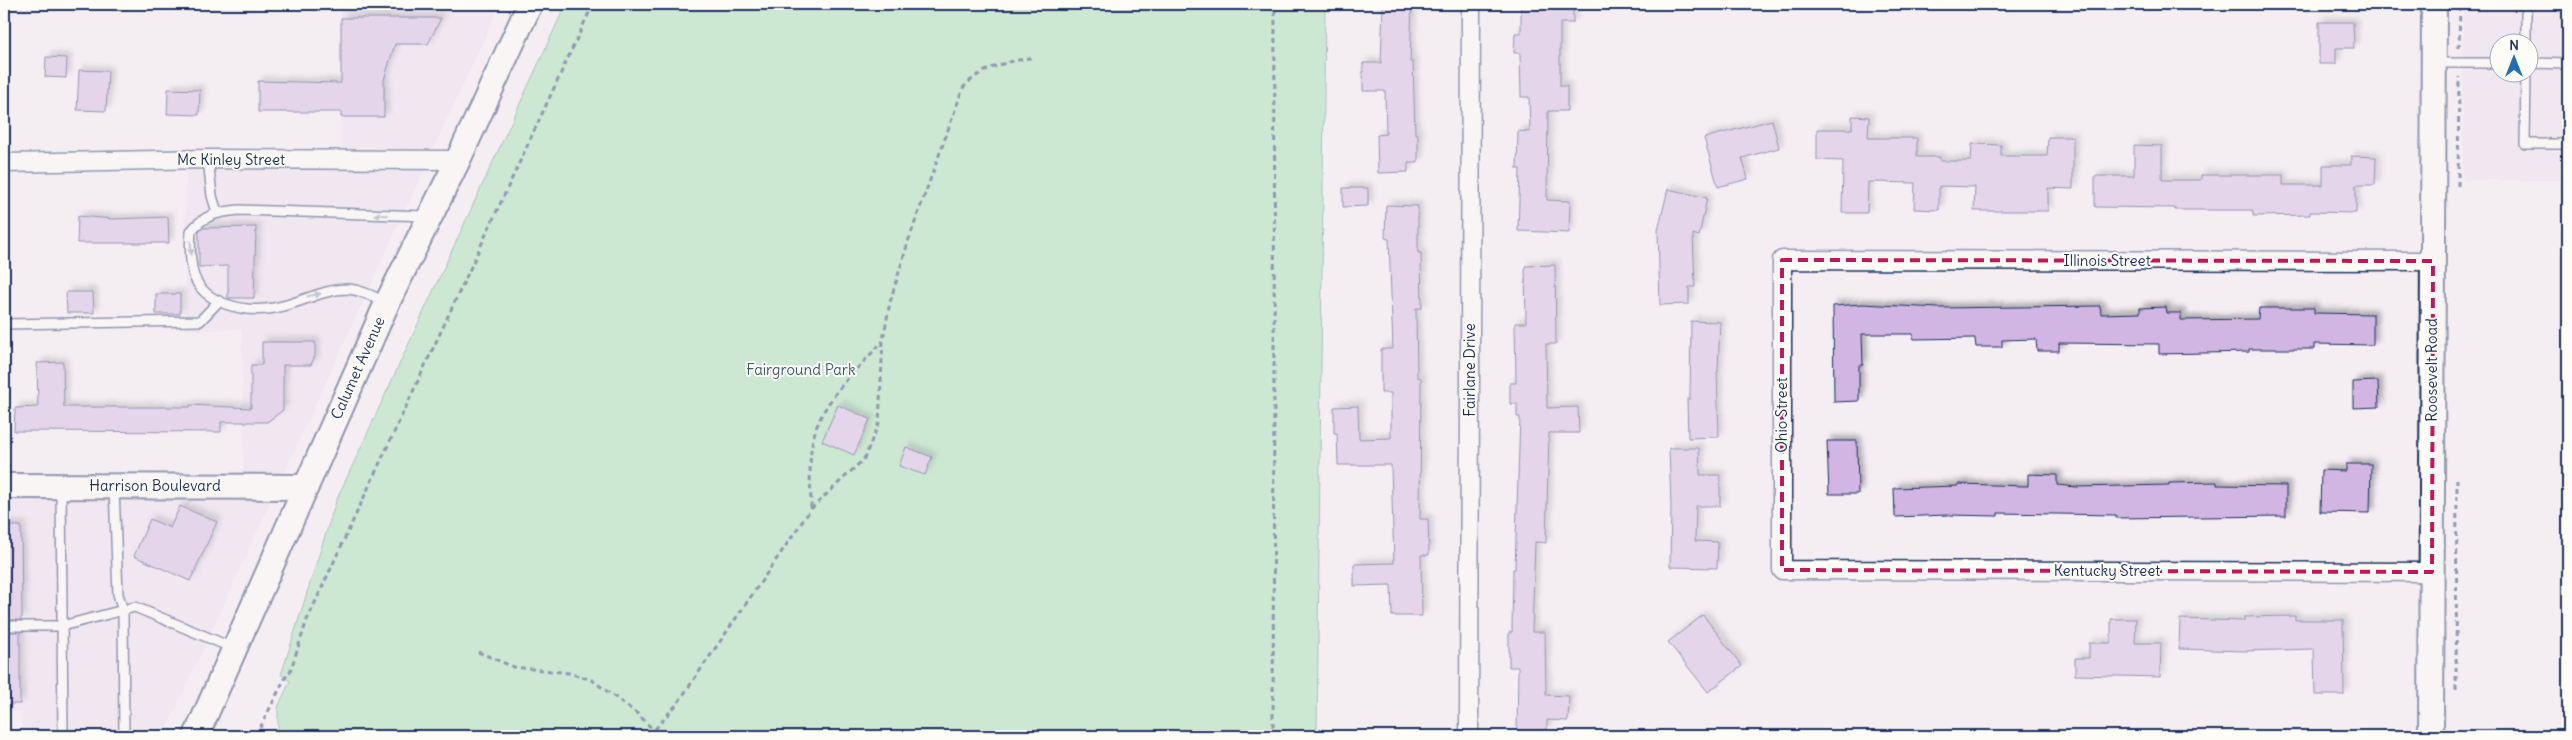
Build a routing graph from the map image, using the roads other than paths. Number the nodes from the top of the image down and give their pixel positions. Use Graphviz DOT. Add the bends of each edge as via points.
graph roads {
  1 [pos="530,4"];
  2 [pos="1472,4"];
  3 [pos="2434,4"];
  4 [pos="2526,4"];
  5 [pos="2526,32"];
  6 [pos="2433,63"];
  7 [pos="2490,63"];
  8 [pos="2540,63"];
  9 [pos="2568,64"];
  10 [pos="2526,82"];
  11 [pos="2568,144"];
  12 [pos="208,159"];
  13 [pos="458,160"];
  14 [pos="4,163"];
  15 [pos="217,212"];
  16 [pos="430,216"];
  17 [pos="1782,260"];
  18 [pos="2433,261"];
  19 [pos="219,301"];
  20 [pos="387,303"];
  21 [pos="4,324"];
  22 [pos="4,486"];
  23 [pos="61,486"];
  24 [pos="114,486"];
  25 [pos="306,487"];
  26 [pos="1782,570"];
  27 [pos="2432,572"];
  28 [pos="123,611"];
  29 [pos="4,626"];
  30 [pos="62,626"];
  31 [pos="235,648"];
  32 [pos="63,736"];
  33 [pos="124,736"];
  34 [pos="196,736"];
  35 [pos="1470,736"];
  36 [pos="2431,736"];
  1 -- 13 [label="street, Calumet Avenue"];
  2 -- 35 [label="street, Fairlane Drive"];
  3 -- 6 [label="street, Roosevelt Road"];
  4 -- 5 [label="lane"];
  6 -- 7 [label="lane"];
  6 -- 18 [label="street, Roosevelt Road"];
  8 -- 9 [label="lane"];
  10 -- 11 [label="lane" via="2525,144"];
  12 -- 13 [label="street, Mc Kinley Street"];
  12 -- 14 [label="street, Mc Kinley Street"];
  12 -- 15 [label="lane"];
  13 -- 16 [label="street, Calumet Avenue"];
  16 -- 15 [label="lane, one-way"];
  15 -- 19 [label="lane, one-way" via="200,220 191,231 190,245 194,274 200,285"];
  16 -- 20 [label="street, Calumet Avenue"];
  17 -- 18 [label="street, Illinois Street"];
  17 -- 26 [label="street, Ohio Street"];
  18 -- 27 [label="street, Roosevelt Road"];
  19 -- 20 [label="lane, one-way" via="242,310 275,308 346,289 362,291"];
  19 -- 21 [label="lane" via="200,321"];
  20 -- 25 [label="street, Calumet Avenue"];
  22 -- 23 [label="street, Harrison Boulevard"];
  23 -- 24 [label="street, Harrison Boulevard"];
  23 -- 30 [label="lane"];
  24 -- 25 [label="street, Harrison Boulevard"];
  24 -- 28 [label="lane" via="118,594"];
  25 -- 31 [label="street, Calumet Avenue"];
  26 -- 27 [label="street, Kentucky Street"];
  27 -- 36 [label="street, Roosevelt Road"];
  28 -- 30 [label="lane"];
  28 -- 31 [label="lane" via="135,608"];
  28 -- 33 [label="lane"];
  29 -- 30 [label="lane"];
  30 -- 32 [label="lane"];
  31 -- 34 [label="street, Calumet Avenue"];
}
